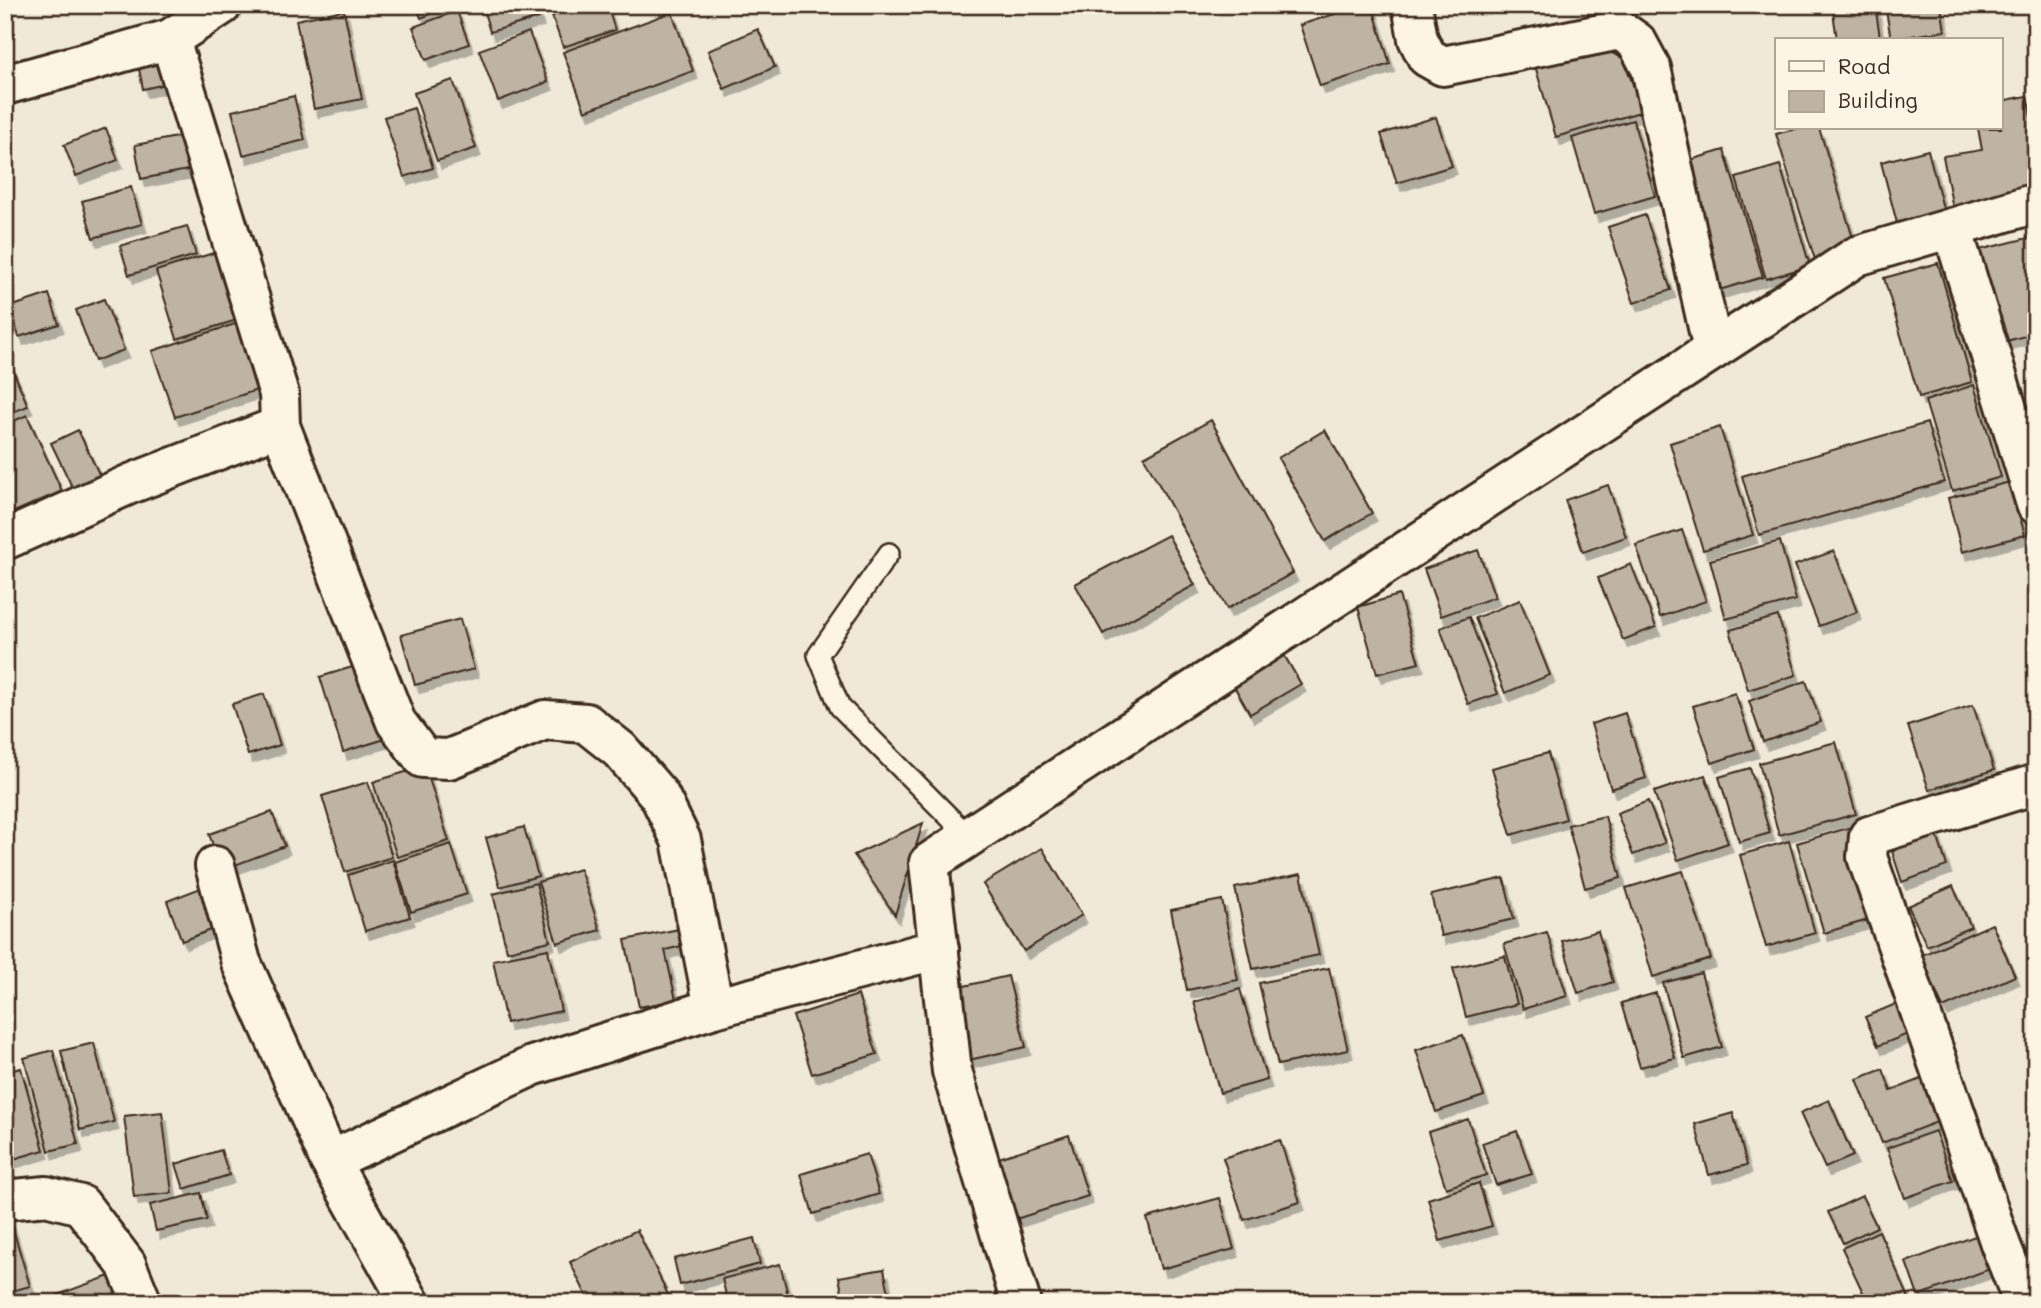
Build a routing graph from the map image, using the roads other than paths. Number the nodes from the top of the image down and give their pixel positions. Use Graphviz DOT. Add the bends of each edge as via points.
graph roads {
  1 [pos="222,5"];
  2 [pos="1412,5"];
  3 [pos="170,40"];
  4 [pos="5,85"];
  5 [pos="2036,204"];
  6 [pos="1952,228"];
  7 [pos="1713,350"];
  8 [pos="280,426"];
  9 [pos="2036,504"];
  10 [pos="5,540"];
  11 [pos="889,553"];
  12 [pos="2036,784"];
  13 [pos="968,837"];
  14 [pos="215,866"];
  15 [pos="939,949"];
  16 [pos="714,1008"];
  17 [pos="330,1161"];
  18 [pos="5,1200"];
  19 [pos="142,1303"];
  20 [pos="410,1303"];
  21 [pos="1021,1303"];
  22 [pos="2024,1303"];
  1 -- 3 [label="street"];
  2 -- 7 [label="street" via="1418,39 1427,57 1443,66 1620,30 1637,42 1651,68"];
  3 -- 4 [label="street"];
  3 -- 8 [label="street" via="279,394"];
  5 -- 6 [label="street"];
  6 -- 7 [label="street" via="1857,256"];
  6 -- 9 [label="street"];
  7 -- 13 [label="street"];
  8 -- 10 [label="street" via="130,484"];
  8 -- 16 [label="street" via="396,722 423,758 449,759 545,720 586,723 620,750 659,794 681,840"];
  11 -- 13 [label="lane" via="818,655 840,707"];
  12 -- 22 [label="street" via="1869,836 1867,857"];
  13 -- 15 [label="street" via="929,863"];
  14 -- 17 [label="street" via="241,962"];
  15 -- 16 [label="street"];
  15 -- 21 [label="street" via="952,1071"];
  16 -- 17 [label="street" via="532,1066"];
  17 -- 20 [label="street"];
  18 -- 19 [label="street" via="46,1196 81,1205 126,1264"];
}
